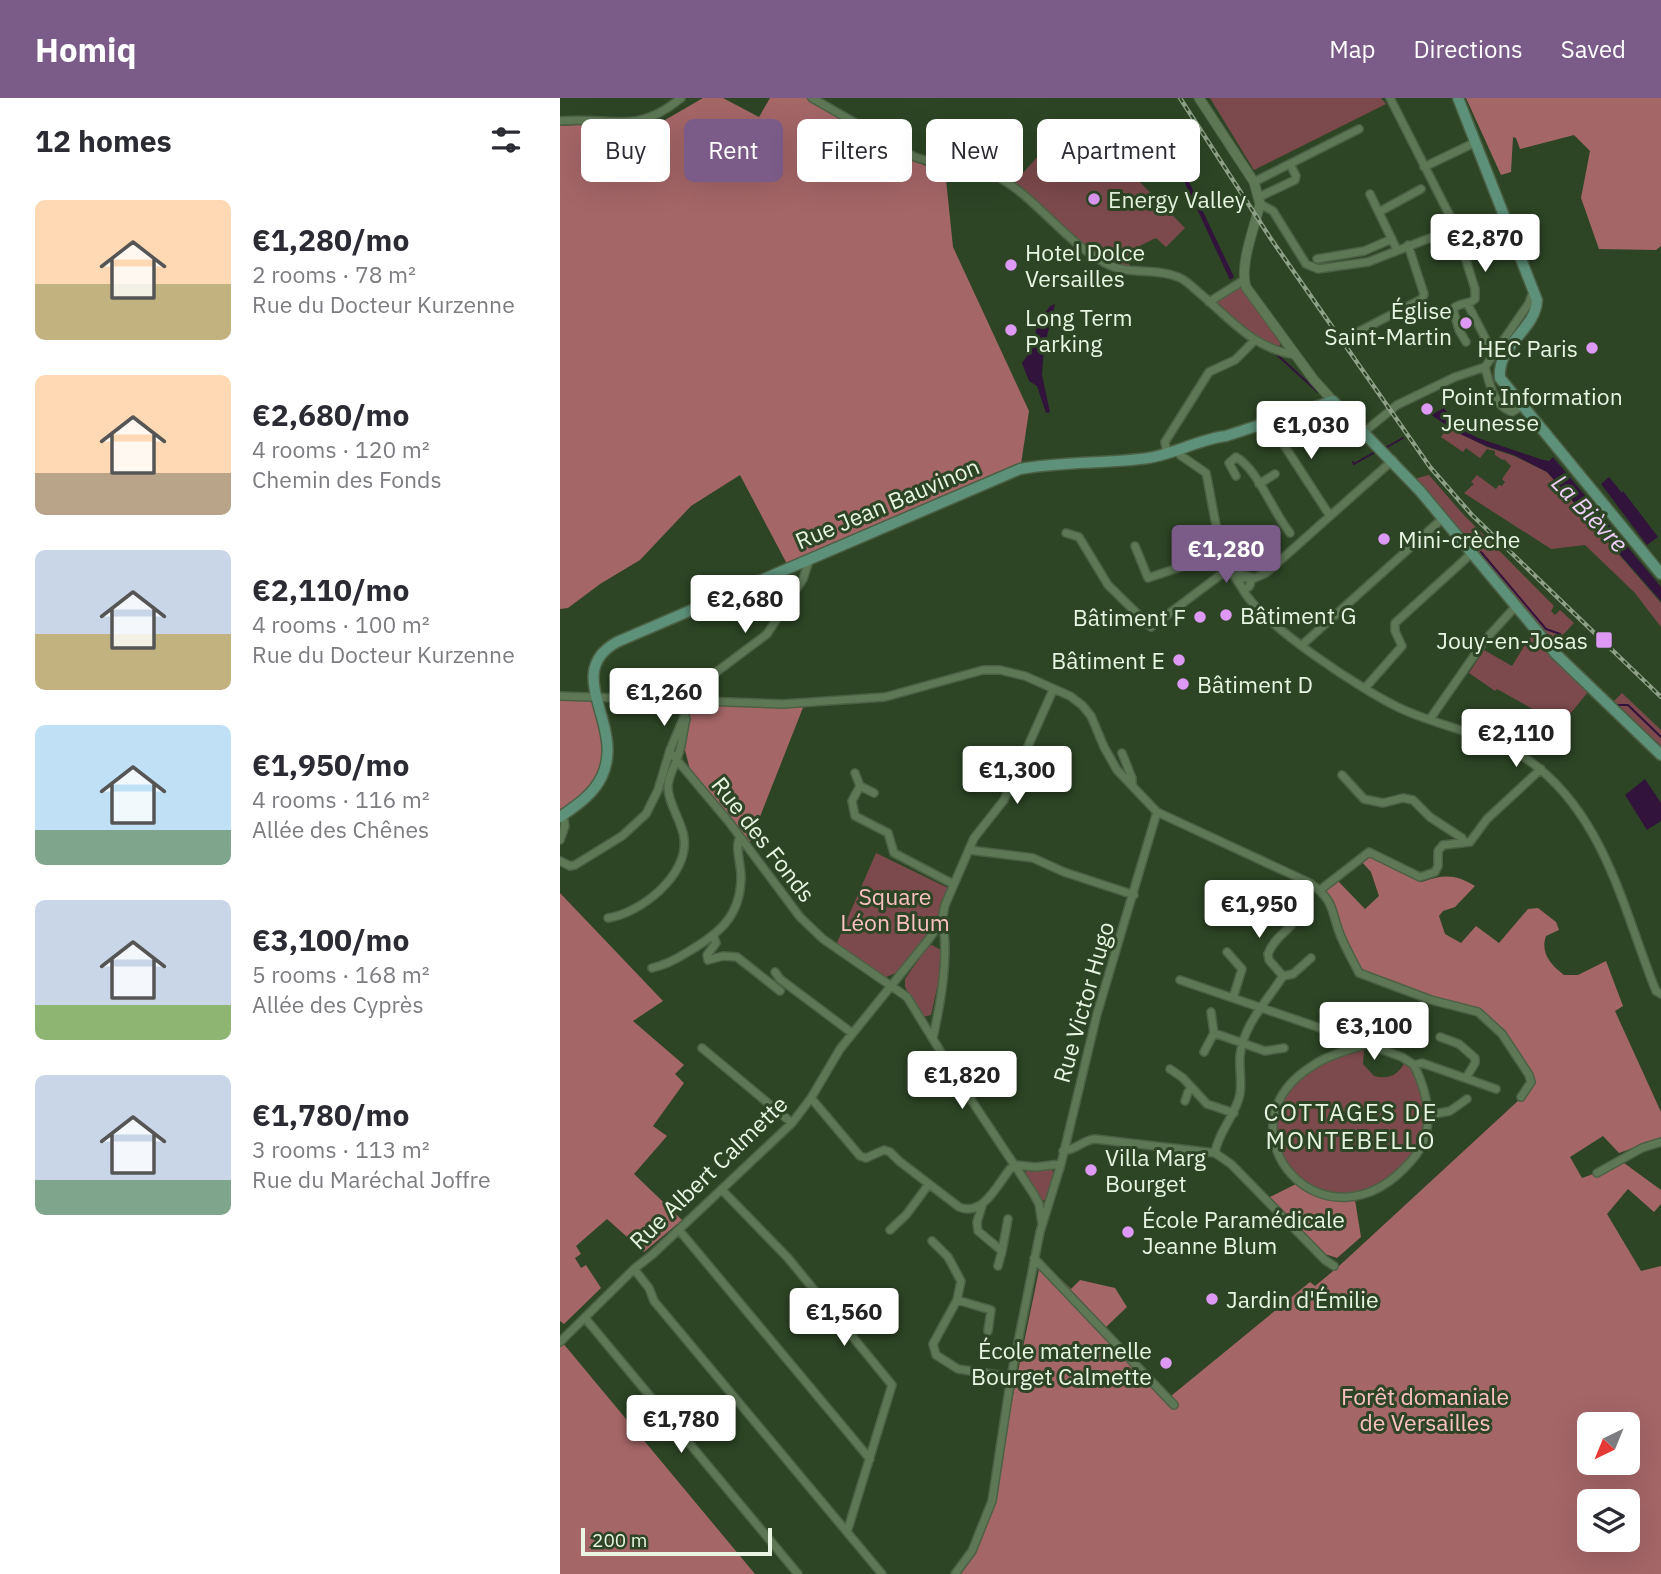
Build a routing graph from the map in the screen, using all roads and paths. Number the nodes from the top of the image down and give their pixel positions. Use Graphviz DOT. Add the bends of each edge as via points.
graph roads {
  1 [pos="681,98"];
  2 [pos="812,98"];
  3 [pos="1199,98"];
  4 [pos="1390,98"];
  5 [pos="1458,98"];
  6 [pos="560,121"];
  7 [pos="1359,129"];
  8 [pos="1476,142"];
  9 [pos="1290,164"];
  10 [pos="1424,167"];
  11 [pos="1254,183"];
  12 [pos="1421,189"];
  13 [pos="1370,194"];
  14 [pos="1260,200"];
  15 [pos="1379,212"];
  16 [pos="1456,228"];
  17 [pos="1392,239"];
  18 [pos="1408,246"];
  19 [pos="1397,250"];
  20 [pos="1317,259"];
  21 [pos="1244,280"];
  22 [pos="1534,289"];
  23 [pos="1209,302"];
  24 [pos="1467,303"];
  25 [pos="1352,335"];
  26 [pos="1254,341"];
  27 [pos="1466,342"];
  28 [pos="1295,355"];
  29 [pos="1494,355"];
  30 [pos="1486,367"];
  31 [pos="1333,401"];
  32 [pos="1522,406"];
  33 [pos="1269,422"];
  34 [pos="1364,432"];
  35 [pos="1172,452"];
  36 [pos="1393,460"];
  37 [pos="1275,474"];
  38 [pos="1236,476"];
  39 [pos="1259,484"];
  40 [pos="1330,516"];
  41 [pos="1443,518"];
  42 [pos="1066,533"];
  43 [pos="1299,543"];
  44 [pos="1135,546"];
  45 [pos="1225,552"];
  46 [pos="1472,553"];
  47 [pos="807,560"];
  48 [pos="1266,573"];
  49 [pos="1661,574"];
  50 [pos="1241,579"];
  51 [pos="1516,606"];
  52 [pos="1302,645"];
  53 [pos="1365,688"];
  54 [pos="1053,690"];
  55 [pos="560,696"];
  56 [pos="597,696"];
  57 [pos="691,700"];
  58 [pos="1430,719"];
  59 [pos="1122,753"];
  60 [pos="1660,754"];
  61 [pos="673,756"];
  62 [pos="1541,769"];
  63 [pos="855,773"];
  64 [pos="1342,775"];
  65 [pos="1132,785"];
  66 [pos="860,786"];
  67 [pos="874,793"];
  68 [pos="1157,813"];
  69 [pos="562,816"];
  70 [pos="740,837"];
  71 [pos="560,840"];
  72 [pos="1463,843"];
  73 [pos="970,850"];
  74 [pos="560,861"];
  75 [pos="953,884"];
  76 [pos="1320,890"];
  77 [pos="1281,891"];
  78 [pos="1134,895"];
  79 [pos="608,918"];
  80 [pos="942,920"];
  81 [pos="714,937"];
  82 [pos="929,939"];
  83 [pos="944,946"];
  84 [pos="1227,952"];
  85 [pos="1311,958"];
  86 [pos="652,968"];
  87 [pos="775,972"];
  88 [pos="1283,976"];
  89 [pos="1180,980"];
  90 [pos="893,986"];
  91 [pos="780,991"];
  92 [pos="1661,995"];
  93 [pos="1233,998"];
  94 [pos="1260,1008"];
  95 [pos="1211,1012"];
  96 [pos="936,1017"];
  97 [pos="922,1021"];
  98 [pos="1213,1032"];
  99 [pos="852,1033"];
  100 [pos="1440,1037"];
  101 [pos="933,1039"];
  102 [pos="1242,1043"];
  103 [pos="1367,1044"];
  104 [pos="702,1048"];
  105 [pos="1284,1048"];
  106 [pos="1205,1052"];
  107 [pos="1414,1065"];
  108 [pos="1170,1069"];
  109 [pos="1466,1078"];
  110 [pos="1192,1088"];
  111 [pos="1496,1089"];
  112 [pos="1521,1097"];
  113 [pos="811,1098"];
  114 [pos="1467,1099"];
  115 [pos="1185,1101"];
  116 [pos="1234,1114"];
  117 [pos="1429,1115"];
  118 [pos="792,1123"];
  119 [pos="1661,1142"];
  120 [pos="1063,1151"];
  121 [pos="1215,1153"];
  122 [pos="1061,1164"];
  123 [pos="1016,1165"];
  124 [pos="1597,1172"];
  125 [pos="929,1184"];
  126 [pos="722,1190"];
  127 [pos="1050,1203"];
  128 [pos="1039,1204"];
  129 [pos="982,1206"];
  130 [pos="967,1210"];
  131 [pos="1008,1219"];
  132 [pos="977,1222"];
  133 [pos="1042,1224"];
  134 [pos="679,1230"];
  135 [pos="890,1230"];
  136 [pos="932,1241"];
  137 [pos="1002,1251"];
  138 [pos="1034,1258"];
  139 [pos="998,1266"];
  140 [pos="1334,1266"];
  141 [pos="634,1269"];
  142 [pos="957,1300"];
  143 [pos="584,1318"];
  144 [pos="988,1331"];
  145 [pos="560,1342"];
  146 [pos="1011,1377"];
  147 [pos="1174,1405"];
  148 [pos="870,1459"];
  149 [pos="847,1532"];
  150 [pos="798,1574"];
  151 [pos="882,1574"];
  152 [pos="955,1574"];
  1 -- 6 [label="street" via="643,120"];
  2 -- 23 [label="street" via="915,158 980,169 998,177 1108,265 1180,277"];
  3 -- 11 [label="street"];
  4 -- 10 [label="street"];
  5 -- 8 [label="main road"];
  7 -- 9 [label="street"];
  8 -- 10 [label="street"];
  8 -- 22 [label="main road"];
  9 -- 11 [label="street"];
  9 -- 14 [label="street" via="1295,180"];
  10 -- 16 [label="street"];
  11 -- 14 [label="street"];
  12 -- 15 [label="street"];
  13 -- 15 [label="street"];
  14 -- 19 [label="street" via="1273,211 1306,264 1318,270 1368,262"];
  14 -- 21 [label="street"];
  15 -- 17 [label="street"];
  16 -- 18 [label="street"];
  16 -- 24 [label="street" via="1475,289 1475,299"];
  17 -- 19 [label="street"];
  17 -- 20 [label="street" via="1364,251"];
  18 -- 19 [label="street"];
  18 -- 25 [label="street" via="1422,299"];
  21 -- 23 [label="street"];
  21 -- 28 [label="street"];
  22 -- 29 [label="street"];
  22 -- 32 [label="main road" via="1536,310 1500,364 1500,378"];
  23 -- 26 [label="street"];
  24 -- 27 [label="street" via="1454,306 1452,313"];
  24 -- 29 [label="street"];
  26 -- 28 [label="street"];
  26 -- 35 [label="street" via="1235,360 1209,372 1165,442"];
  28 -- 31 [label="street"];
  29 -- 30 [label="street"];
  30 -- 32 [label="street" via="1500,405 1512,412"];
  30 -- 34 [label="street" via="1397,405"];
  31 -- 33 [label="main road, Rue Jean Bauvinon"];
  31 -- 34 [label="main road"];
  32 -- 49 [label="main road"];
  33 -- 35 [label="main road, Rue Jean Bauvinon"];
  33 -- 40 [label="street"];
  34 -- 36 [label="main road"];
  35 -- 45 [label="street" via="1206,473"];
  35 -- 47 [label="main road, Rue Jean Bauvinon" via="1150,458 1020,469"];
  36 -- 40 [label="street"];
  36 -- 41 [label="main road"];
  37 -- 39 [label="street"];
  38 -- 39 [label="street" via="1229,463 1236,457"];
  39 -- 43 [label="street"];
  40 -- 43 [label="street"];
  41 -- 46 [label="main road"];
  41 -- 52 [label="street"];
  42 -- 50 [label="street" via="1079,537 1108,585 1151,627"];
  43 -- 48 [label="street"];
  44 -- 45 [label="street" via="1148,578"];
  45 -- 50 [label="street"];
  46 -- 51 [label="main road"];
  46 -- 53 [label="street" via="1395,623 1402,646"];
  47 -- 56 [label="main road, Rue Jean Bauvinon" via="606,649 593,672"];
  47 -- 57 [label="street" via="803,579 767,634 707,679"];
  48 -- 50 [label="street"];
  48 -- 50 [label="street"];
  50 -- 52 [label="street" via="1248,598 1264,616"];
  51 -- 58 [label="street" via="1485,640"];
  51 -- 60 [label="main road" via="1635,736"];
  52 -- 53 [label="street"];
  53 -- 58 [label="street"];
  54 -- 57 [label="street" via="1025,676 983,670 885,697 783,704"];
  54 -- 65 [label="street" via="1070,695 1091,716 1117,770"];
  54 -- 73 [label="street" via="1004,800 979,828"];
  55 -- 56 [label="street"];
  56 -- 57 [label="street"];
  56 -- 69 [label="main road, Rue Jean Bauvinon" via="608,737 607,762 595,788"];
  57 -- 61 [label="street"];
  58 -- 62 [label="street" via="1503,745"];
  59 -- 65 [label="street"];
  61 -- 70 [label="street, Rue des Fonds"];
  61 -- 74 [label="street" via="646,814 636,825 575,865"];
  61 -- 79 [label="street" via="668,791 685,842 680,867 658,892"];
  62 -- 72 [label="street" via="1487,819 1474,839"];
  62 -- 92 [label="street" via="1594,834"];
  63 -- 66 [label="street"];
  64 -- 72 [label="street" via="1364,799 1383,803 1413,800"];
  65 -- 68 [label="street"];
  66 -- 67 [label="street"];
  66 -- 75 [label="street" via="852,801 855,816 888,833 894,853"];
  68 -- 76 [label="street"];
  68 -- 78 [label="street, Rue Victor Hugo"];
  69 -- 71 [label="street" via="565,826"];
  70 -- 81 [label="street" via="741,886 734,909"];
  70 -- 90 [label="street, Rue des Fonds" via="779,892 823,940"];
  72 -- 76 [label="street" via="1443,845 1436,872 1420,877 1369,852"];
  73 -- 75 [label="street"];
  73 -- 78 [label="street" via="1033,858"];
  75 -- 80 [label="street"];
  76 -- 112 [label="street" via="1332,904 1340,936 1359,973 1431,1000 1471,1009 1502,1034 1529,1075 1531,1082"];
  77 -- 88 [label="street" via="1296,913 1268,954"];
  78 -- 120 [label="street, Rue Victor Hugo" via="1097,1014"];
  80 -- 82 [label="street, Rue Albert Calmette"];
  80 -- 83 [label="street"];
  81 -- 86 [label="street"];
  81 -- 91 [label="street" via="708,960 737,957"];
  82 -- 83 [label="street"];
  82 -- 90 [label="street, Rue Albert Calmette"];
  83 -- 96 [label="street"];
  84 -- 93 [label="street" via="1242,968"];
  85 -- 88 [label="street" via="1293,974"];
  87 -- 99 [label="street"];
  88 -- 94 [label="street"];
  89 -- 93 [label="street"];
  90 -- 97 [label="street, Rue des Fonds" via="907,997"];
  90 -- 99 [label="street, Rue Albert Calmette"];
  93 -- 94 [label="street"];
  94 -- 102 [label="street"];
  94 -- 103 [label="street"];
  95 -- 98 [label="street"];
  96 -- 97 [label="street"];
  96 -- 101 [label="street"];
  97 -- 101 [label="street, Rue des Fonds"];
  98 -- 102 [label="street"];
  98 -- 106 [label="street"];
  99 -- 113 [label="street, Rue Albert Calmette"];
  100 -- 109 [label="street" via="1459,1044 1475,1058"];
  101 -- 123 [label="street, Rue des Fonds"];
  102 -- 105 [label="street" via="1265,1051"];
  102 -- 116 [label="street" via="1240,1094"];
  103 -- 107 [label="street"];
  103 -- 117 [label="street" via="1312,1066 1282,1095 1272,1127 1275,1146 1287,1169 1325,1196 1364,1195 1393,1179 1415,1157"];
  104 -- 118 [label="street"];
  107 -- 109 [label="street" via="1422,1063"];
  107 -- 117 [label="street" via="1424,1086"];
  108 -- 110 [label="street"];
  109 -- 111 [label="street"];
  110 -- 115 [label="street"];
  110 -- 116 [label="street" via="1207,1104"];
  113 -- 118 [label="street, Rue Albert Calmette"];
  113 -- 125 [label="street" via="860,1156 890,1152"];
  114 -- 117 [label="street" via="1450,1111"];
  116 -- 121 [label="street"];
  118 -- 126 [label="street, Rue Albert Calmette"];
  119 -- 124 [label="street"];
  120 -- 121 [label="street" via="1095,1139"];
  120 -- 122 [label="street, Rue Victor Hugo"];
  121 -- 140 [label="street"];
  122 -- 123 [label="street"];
  122 -- 127 [label="street, Rue Victor Hugo"];
  123 -- 128 [label="street, Rue des Fonds"];
  123 -- 129 [label="street"];
  125 -- 130 [label="street"];
  125 -- 135 [label="street"];
  126 -- 134 [label="street, Rue Albert Calmette"];
  126 -- 148 [label="street" via="788,1258 892,1384"];
  127 -- 128 [label="street"];
  127 -- 133 [label="street, Rue Victor Hugo"];
  128 -- 133 [label="street"];
  129 -- 130 [label="street"];
  129 -- 132 [label="street"];
  130 -- 132 [label="street"];
  131 -- 137 [label="street"];
  132 -- 137 [label="street" via="978,1231"];
  133 -- 138 [label="street"];
  134 -- 141 [label="street, Rue Albert Calmette"];
  134 -- 148 [label="street"];
  136 -- 142 [label="street" via="957,1270 961,1281"];
  137 -- 139 [label="street"];
  138 -- 146 [label="street"];
  138 -- 147 [label="street"];
  141 -- 143 [label="street, Rue Albert Calmette"];
  141 -- 149 [label="street" via="654,1301"];
  142 -- 144 [label="street" via="991,1310"];
  142 -- 146 [label="street" via="935,1338 936,1355 958,1369"];
  143 -- 145 [label="street, Rue Albert Calmette"];
  143 -- 150 [label="street"];
  146 -- 152 [label="street" via="992,1501 971,1551"];
  148 -- 149 [label="street"];
  149 -- 151 [label="street"];
}
